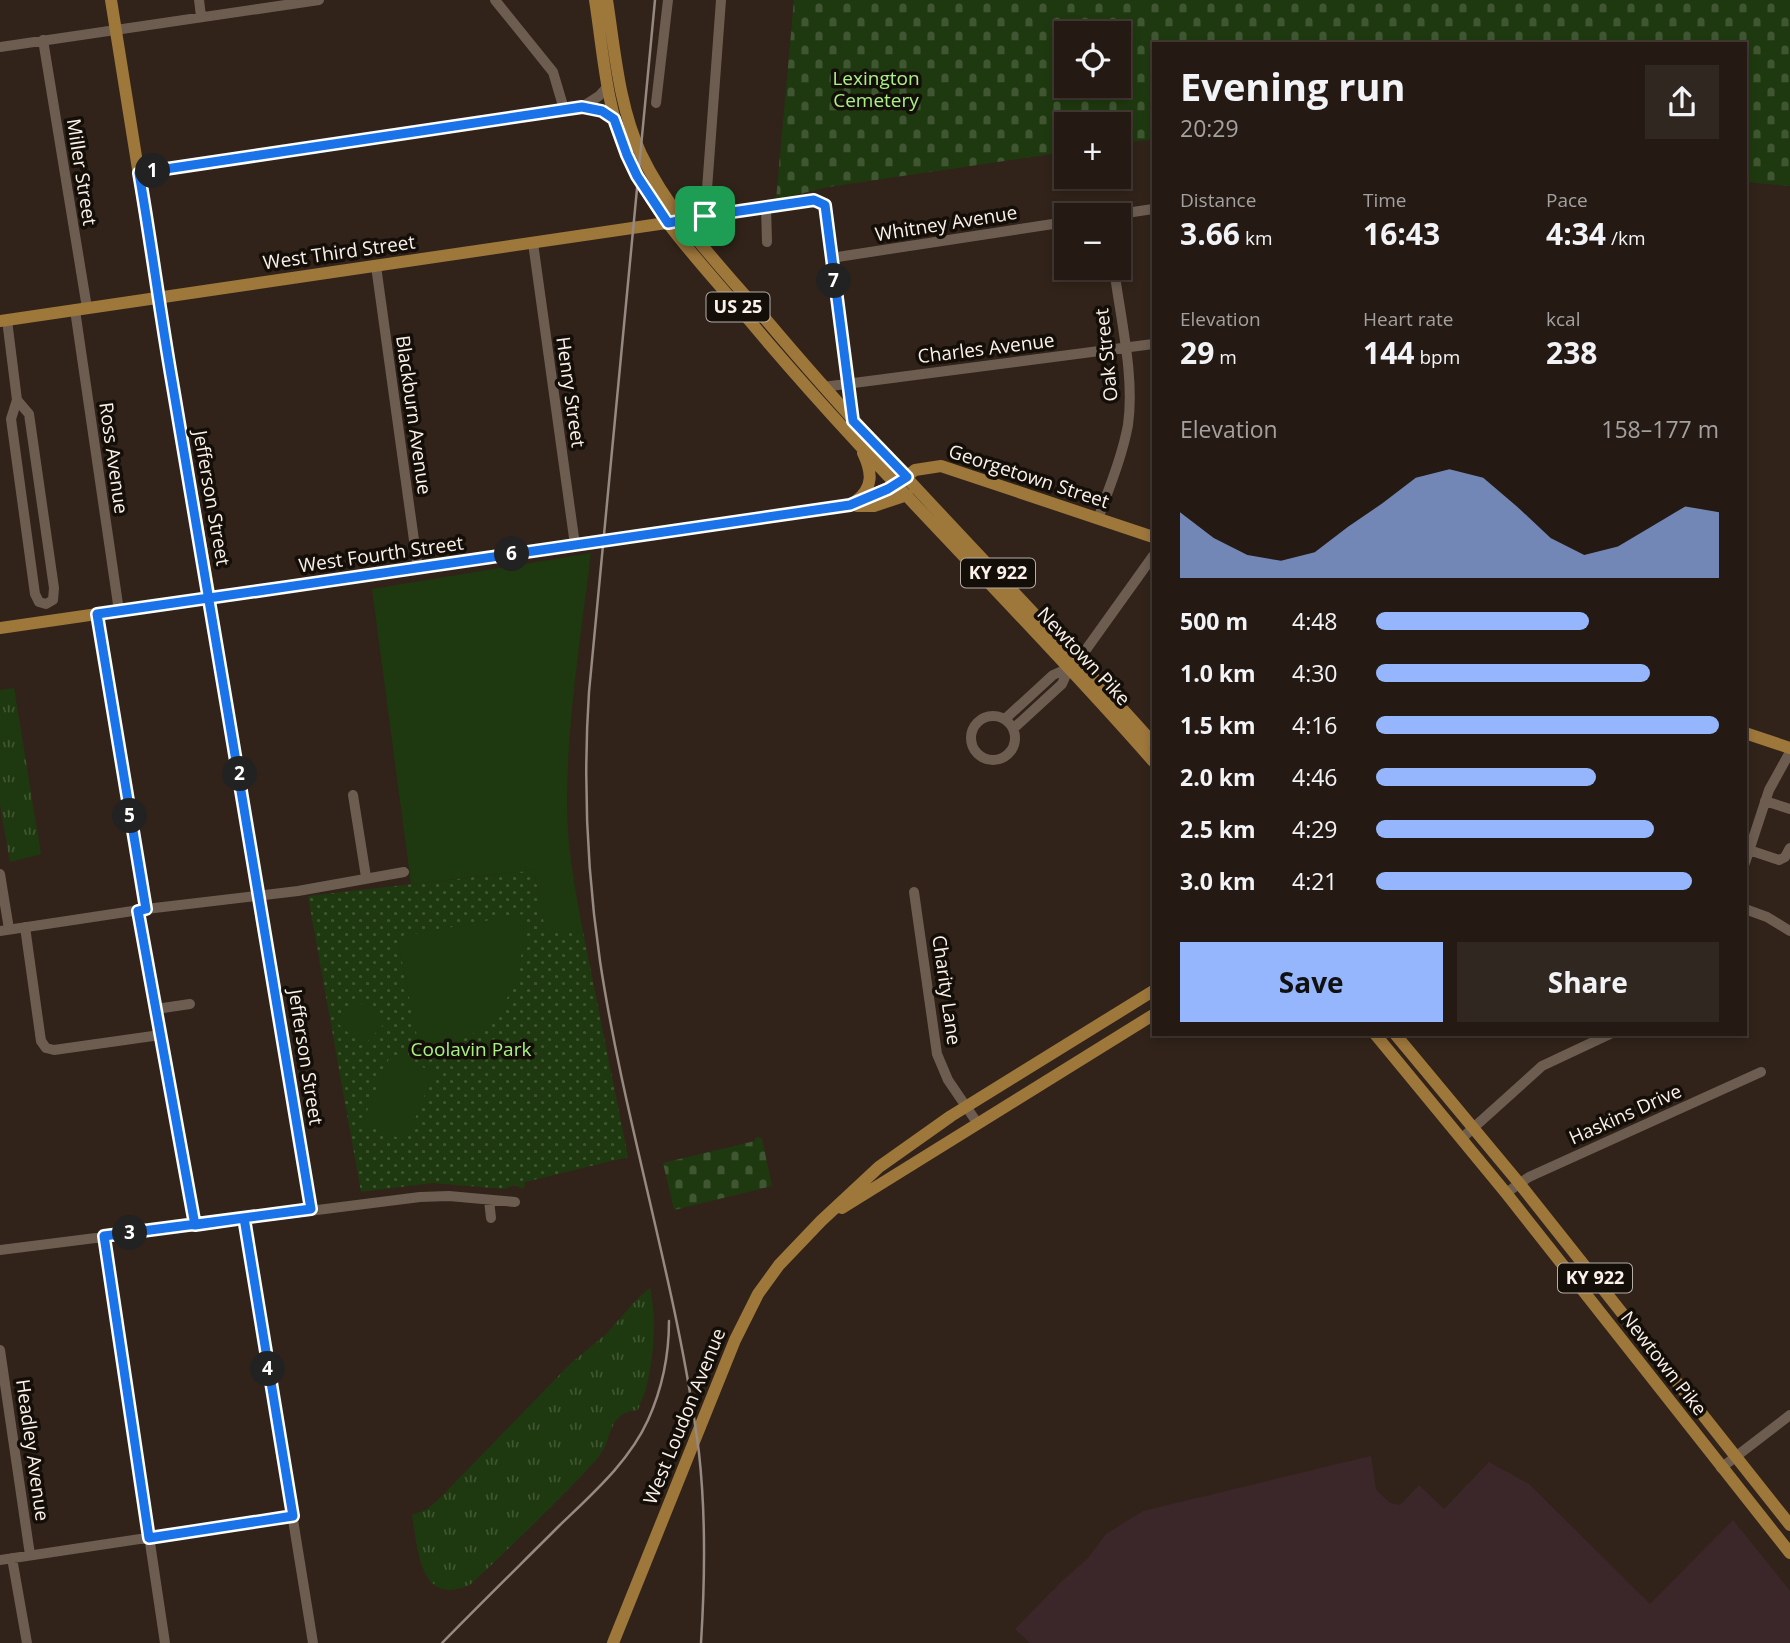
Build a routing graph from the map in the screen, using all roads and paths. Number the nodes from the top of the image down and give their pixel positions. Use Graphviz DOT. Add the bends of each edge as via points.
graph roads {
  1 [pos="111,0"];
  2 [pos="199,0"];
  3 [pos="319,0"];
  4 [pos="495,0"];
  5 [pos="595,0"];
  6 [pos="607,0"];
  7 [pos="668,0"];
  8 [pos="721,0"];
  9 [pos="201,16"];
  10 [pos="116,30"];
  11 [pos="43,40"];
  12 [pos="0,47"];
  13 [pos="608,86"];
  14 [pos="656,103"];
  15 [pos="582,107"];
  16 [pos="564,109"];
  17 [pos="614,119"];
  18 [pos="139,173"];
  19 [pos="766,207"];
  20 [pos="1152,209"];
  21 [pos="1131,212"];
  22 [pos="705,216"];
  23 [pos="683,220"];
  24 [pos="668,223"];
  25 [pos="1054,224"];
  26 [pos="767,242"];
  27 [pos="533,243"];
  28 [pos="831,258"];
  29 [pos="376,266"];
  30 [pos="1116,280"];
  31 [pos="159,298"];
  32 [pos="81,309"];
  33 [pos="3,321"];
  34 [pos="1152,344"];
  35 [pos="1125,347"];
  36 [pos="848,383"];
  37 [pos="823,387"];
  38 [pos="17,400"];
  39 [pos="853,421"];
  40 [pos="859,444"];
  41 [pos="38,477"];
  42 [pos="20,480"];
  43 [pos="902,480"];
  44 [pos="907,495"];
  45 [pos="850,505"];
  46 [pos="1098,519"];
  47 [pos="45,527"];
  48 [pos="27,530"];
  49 [pos="1152,537"];
  50 [pos="575,545"];
  51 [pos="1152,557"];
  52 [pos="418,569"];
  53 [pos="210,598"];
  54 [pos="119,611"];
  55 [pos="97,614"];
  56 [pos="0,628"];
  57 [pos="1074,664"];
  58 [pos="1005,719"];
  59 [pos="1014,728"];
  60 [pos="1747,734"];
  61 [pos="1152,748"];
  62 [pos="1790,750"];
  63 [pos="354,795"];
  64 [pos="1765,801"];
  65 [pos="1790,809"];
  66 [pos="1790,848"];
  67 [pos="1749,850"];
  68 [pos="1747,856"];
  69 [pos="404,872"];
  70 [pos="0,874"];
  71 [pos="366,877"];
  72 [pos="914,892"];
  73 [pos="261,896"];
  74 [pos="142,910"];
  75 [pos="1747,910"];
  76 [pos="25,927"];
  77 [pos="5,930"];
  78 [pos="1790,930"];
  79 [pos="1152,992"];
  80 [pos="190,1004"];
  81 [pos="156,1009"];
  82 [pos="1152,1015"];
  83 [pos="160,1035"];
  84 [pos="1377,1036"];
  85 [pos="1397,1036"];
  86 [pos="1606,1036"];
  87 [pos="1761,1072"];
  88 [pos="967,1107"];
  89 [pos="978,1124"];
  90 [pos="1474,1127"];
  91 [pos="1461,1139"];
  92 [pos="1519,1183"];
  93 [pos="1506,1194"];
  94 [pos="489,1200"];
  95 [pos="515,1202"];
  96 [pos="311,1209"];
  97 [pos="244,1218"];
  98 [pos="491,1218"];
  99 [pos="821,1221"];
  100 [pos="195,1225"];
  101 [pos="104,1236"];
  102 [pos="0,1250"];
  103 [pos="0,1350"];
  104 [pos="1657,1356"];
  105 [pos="1642,1366"];
  106 [pos="1790,1415"];
  107 [pos="1714,1430"];
  108 [pos="1700,1441"];
  109 [pos="1735,1456"];
  110 [pos="1721,1468"];
  111 [pos="293,1516"];
  112 [pos="1790,1525"];
  113 [pos="149,1538"];
  114 [pos="1790,1553"];
  115 [pos="30,1555"];
  116 [pos="12,1558"];
  117 [pos="0,1560"];
  118 [pos="27,1643"];
  119 [pos="164,1643"];
  120 [pos="313,1643"];
  121 [pos="613,1643"];
  1 -- 10 [label="main road, Jefferson Street"];
  2 -- 9 [label="street"];
  3 -- 9 [label="street"];
  4 -- 16 [label="street" via="553,72"];
  5 -- 13 [label="main road, Newtown Pike / US 25"];
  6 -- 23 [label="main road, Newtown Pike / US 25" via="629,124 649,169"];
  7 -- 14 [label="street"];
  8 -- 22 [label="street"];
  9 -- 10 [label="street"];
  10 -- 11 [label="street"];
  10 -- 18 [label="main road, Jefferson Street"];
  11 -- 12 [label="street"];
  11 -- 32 [label="street, Miller Street" via="77,253"];
  13 -- 15 [label="street"];
  13 -- 17 [label="main road, Newtown Pike / US 25"];
  15 -- 16 [label="street"];
  15 -- 17 [label="street"];
  16 -- 18 [label="street"];
  17 -- 24 [label="main road, Newtown Pike / US 25" via="637,176"];
  18 -- 31 [label="main road, Jefferson Street"];
  19 -- 22 [label="street"];
  19 -- 26 [label="street"];
  19 -- 28 [label="street" via="822,202"];
  20 -- 21 [label="street"];
  22 -- 23 [label="street"];
  23 -- 24 [label="main road, West Third Street"];
  23 -- 37 [label="main road, Newtown Pike / US 25"];
  24 -- 27 [label="main road, West Third Street"];
  24 -- 40 [label="main road, Newtown Pike / US 25"];
  25 -- 28 [label="street, Whitney Avenue"];
  27 -- 29 [label="main road, West Third Street"];
  27 -- 50 [label="street, Henry Street"];
  28 -- 36 [label="street"];
  29 -- 31 [label="main road, West Third Street"];
  29 -- 52 [label="street, Blackburn Avenue"];
  30 -- 35 [label="street, Oak Street"];
  31 -- 32 [label="main road, West Third Street"];
  31 -- 53 [label="main road, Jefferson Street"];
  32 -- 33 [label="main road, West Third Street"];
  32 -- 54 [label="street, Ross Avenue"];
  33 -- 38 [label="street"];
  34 -- 35 [label="street, Charles Avenue"];
  35 -- 36 [label="street, Charles Avenue"];
  35 -- 46 [label="street, Oak Street" via="1128,423"];
  36 -- 37 [label="street, Charles Avenue"];
  36 -- 39 [label="street"];
  37 -- 39 [label="main road, Newtown Pike / US 25"];
  38 -- 41 [label="street" via="29,414"];
  38 -- 42 [label="street" via="11,419"];
  39 -- 43 [label="main road, Newtown Pike / US 25"];
  40 -- 43 [label="main road, Newtown Pike / US 25"];
  40 -- 45 [label="main road" via="871,478 867,489"];
  41 -- 42 [label="street"];
  41 -- 47 [label="street"];
  42 -- 48 [label="street"];
  43 -- 44 [label="main road, Newtown Pike / KY 922"];
  43 -- 45 [label="main road, West Fourth Street"];
  43 -- 46 [label="main road, Georgetown Street" via="915,470 947,467"];
  43 -- 57 [label="main road, Newtown Pike / KY 922"];
  44 -- 45 [label="main road, West Fourth Street" via="874,506"];
  44 -- 57 [label="main road, Newtown Pike / KY 922"];
  45 -- 50 [label="main road, West Fourth Street"];
  46 -- 49 [label="main road, Georgetown Street"];
  47 -- 48 [label="street"];
  47 -- 48 [label="street" via="55,593 46,604 37,599"];
  50 -- 52 [label="main road, West Fourth Street"];
  51 -- 57 [label="street"];
  52 -- 53 [label="main road, West Fourth Street"];
  53 -- 54 [label="main road, West Fourth Street"];
  53 -- 73 [label="street, Jefferson Street"];
  54 -- 55 [label="main road, West Fourth Street"];
  55 -- 56 [label="main road, West Fourth Street"];
  55 -- 74 [label="street"];
  57 -- 58 [label="street" via="1053,675"];
  57 -- 59 [label="street" via="1062,684"];
  57 -- 61 [label="main road, Newtown Pike / KY 922"];
  58 -- 59 [label="street"];
  58 -- 59 [label="street" via="988,716 978,721 971,735 974,750 986,759 1002,758 1015,742"];
  60 -- 62 [label="main road"];
  62 -- 64 [label="street"];
  63 -- 71 [label="street"];
  64 -- 65 [label="street"];
  64 -- 67 [label="street"];
  66 -- 67 [label="street" via="1779,860"];
  67 -- 68 [label="street"];
  69 -- 71 [label="street"];
  70 -- 77 [label="street"];
  71 -- 73 [label="street"];
  72 -- 88 [label="street, Charity Lane" via="937,1054"];
  73 -- 74 [label="street"];
  73 -- 96 [label="street, Jefferson Street"];
  74 -- 76 [label="street"];
  74 -- 81 [label="street"];
  75 -- 78 [label="street"];
  76 -- 77 [label="street"];
  76 -- 83 [label="street" via="43,1045 54,1050"];
  79 -- 88 [label="main road, West Loudon Avenue"];
  80 -- 81 [label="street"];
  81 -- 83 [label="street"];
  82 -- 89 [label="main road, West Loudon Avenue"];
  83 -- 100 [label="street"];
  84 -- 91 [label="main road, Newtown Pike / KY 922"];
  85 -- 90 [label="main road, Newtown Pike / KY 922"];
  86 -- 90 [label="street" via="1542,1066"];
  87 -- 92 [label="street, Haskins Drive"];
  88 -- 89 [label="street, Charity Lane"];
  88 -- 99 [label="main road, West Loudon Avenue" via="879,1167"];
  89 -- 99 [label="main road, West Loudon Avenue"];
  90 -- 91 [label="street"];
  90 -- 92 [label="main road, Newtown Pike / KY 922"];
  91 -- 93 [label="main road, Newtown Pike / KY 922"];
  92 -- 93 [label="street, Haskins Drive"];
  92 -- 104 [label="main road, Newtown Pike / KY 922"];
  93 -- 105 [label="main road, Newtown Pike / KY 922"];
  94 -- 95 [label="street"];
  94 -- 96 [label="street" via="420,1196"];
  94 -- 98 [label="street"];
  96 -- 97 [label="street"];
  97 -- 100 [label="street"];
  97 -- 111 [label="street"];
  99 -- 121 [label="main road, West Loudon Avenue" via="776,1269 747,1315"];
  100 -- 101 [label="street"];
  101 -- 102 [label="street"];
  101 -- 113 [label="street"];
  103 -- 115 [label="street, Headley Avenue"];
  104 -- 105 [label="main road"];
  104 -- 107 [label="main road, Newtown Pike / KY 922"];
  105 -- 108 [label="main road, Newtown Pike / KY 922"];
  106 -- 109 [label="street"];
  107 -- 108 [label="main road"];
  107 -- 109 [label="main road, Newtown Pike / KY 922"];
  108 -- 110 [label="main road, Newtown Pike / KY 922"];
  109 -- 110 [label="street"];
  109 -- 112 [label="main road, Newtown Pike / KY 922"];
  110 -- 114 [label="main road, Newtown Pike / KY 922"];
  111 -- 113 [label="street"];
  111 -- 120 [label="street"];
  113 -- 115 [label="street"];
  113 -- 119 [label="street"];
  115 -- 116 [label="street"];
  116 -- 117 [label="street"];
  116 -- 118 [label="street"];
}
